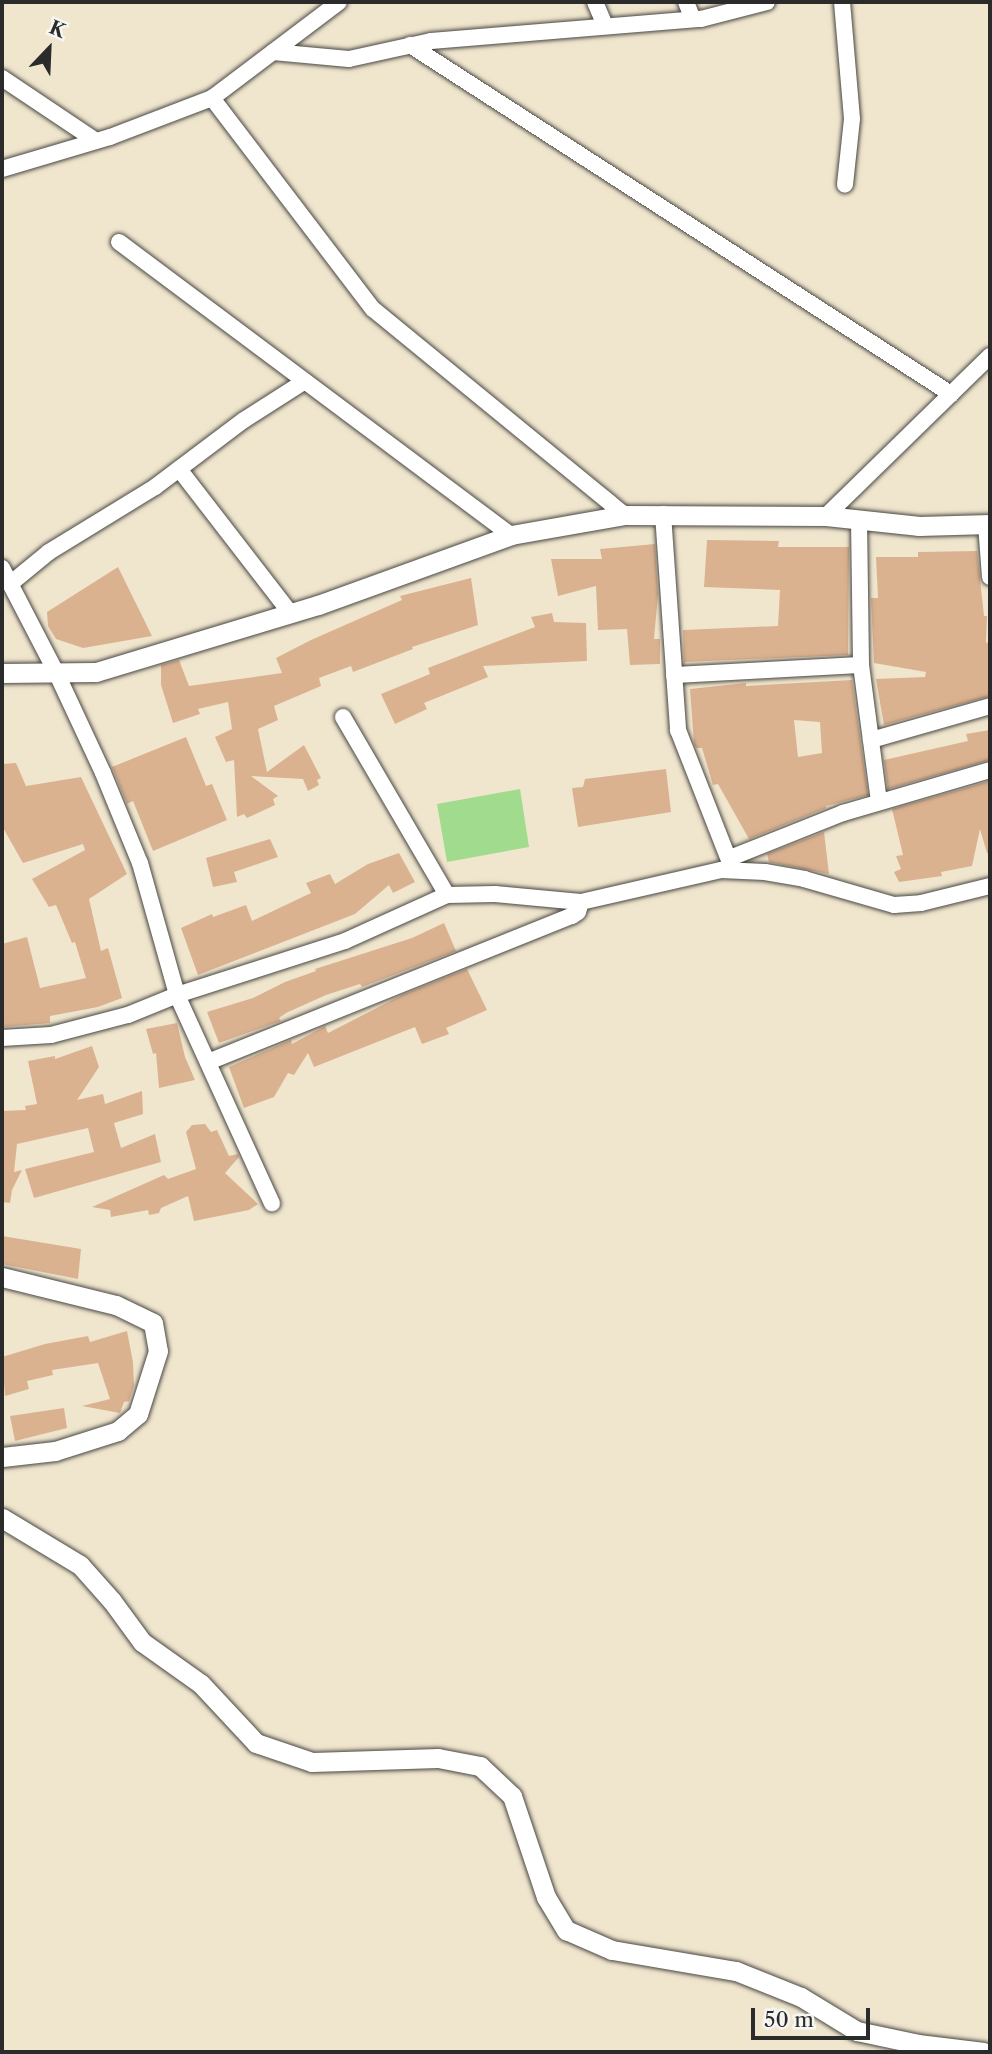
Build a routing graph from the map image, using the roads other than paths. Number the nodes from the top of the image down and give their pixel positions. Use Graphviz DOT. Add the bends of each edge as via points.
graph roads {
  1 [pos="339,2"];
  2 [pos="595,2"];
  3 [pos="686,2"];
  4 [pos="767,2"];
  5 [pos="842,2"];
  6 [pos="741,5"];
  7 [pos="693,19"];
  8 [pos="605,26"];
  9 [pos="410,45"];
  10 [pos="273,52"];
  11 [pos="2,78"];
  12 [pos="212,98"];
  13 [pos="96,141"];
  14 [pos="2,169"];
  15 [pos="845,185"];
  16 [pos="120,242"];
  17 [pos="990,356"];
  18 [pos="305,381"];
  19 [pos="951,394"];
  20 [pos="179,469"];
  21 [pos="663,514"];
  22 [pos="625,515"];
  23 [pos="826,516"];
  24 [pos="859,520"];
  25 [pos="988,524"];
  26 [pos="511,535"];
  27 [pos="2,568"];
  28 [pos="990,577"];
  29 [pos="10,584"];
  30 [pos="290,614"];
  31 [pos="861,665"];
  32 [pos="56,672"];
  33 [pos="2,673"];
  34 [pos="674,675"];
  35 [pos="990,706"];
  36 [pos="343,717"];
  37 [pos="871,740"];
  38 [pos="990,770"];
  39 [pos="879,801"];
  40 [pos="731,864"];
  41 [pos="990,886"];
  42 [pos="447,895"];
  43 [pos="581,902"];
  44 [pos="177,995"];
  45 [pos="2,1038"];
  46 [pos="208,1062"];
  47 [pos="272,1203"];
  48 [pos="2,1278"];
  49 [pos="2,1457"];
  50 [pos="2,1518"];
  51 [pos="984,2052"];
  1 -- 10 [label="street"];
  2 -- 8 [label="street"];
  3 -- 7 [label="street"];
  4 -- 6 [label="street"];
  5 -- 15 [label="street" via="852,119"];
  6 -- 7 [label="street"];
  7 -- 8 [label="street"];
  8 -- 9 [label="street"];
  9 -- 10 [label="street" via="348,59"];
  9 -- 19 [label="street"];
  10 -- 12 [label="street"];
  11 -- 13 [label="street"];
  12 -- 13 [label="street"];
  12 -- 22 [label="street" via="373,309"];
  13 -- 14 [label="street"];
  16 -- 18 [label="street"];
  17 -- 19 [label="street"];
  18 -- 20 [label="street"];
  18 -- 26 [label="street"];
  19 -- 23 [label="street"];
  20 -- 29 [label="street" via="49,552"];
  20 -- 30 [label="street"];
  21 -- 22 [label="street"];
  21 -- 23 [label="street"];
  21 -- 34 [label="street"];
  22 -- 26 [label="street"];
  23 -- 24 [label="street"];
  24 -- 25 [label="street" via="919,526"];
  24 -- 31 [label="street"];
  25 -- 28 [label="street"];
  26 -- 30 [label="street"];
  27 -- 29 [label="street"];
  29 -- 32 [label="street"];
  30 -- 32 [label="street" via="96,672"];
  31 -- 34 [label="street"];
  31 -- 37 [label="street"];
  32 -- 33 [label="street"];
  32 -- 44 [label="street" via="140,863"];
  34 -- 40 [label="street" via="681,743"];
  35 -- 37 [label="street"];
  36 -- 42 [label="street"];
  37 -- 39 [label="street"];
  38 -- 39 [label="street"];
  39 -- 40 [label="street"];
  40 -- 41 [label="street" via="894,905"];
  40 -- 43 [label="street"];
  42 -- 43 [label="street" via="495,894"];
  42 -- 44 [label="street" via="345,941"];
  43 -- 46 [label="street" via="572,916"];
  44 -- 45 [label="street" via="76,1030"];
  44 -- 46 [label="street"];
  46 -- 47 [label="street"];
  48 -- 49 [label="street" via="116,1306 153,1323 158,1351 138,1414 118,1431 55,1451"];
  50 -- 51 [label="street" via="80,1565 142,1642 201,1684 256,1743 312,1762 438,1758 480,1766 512,1796 546,1897 566,1930 612,1950 736,1971 801,1997 857,2031"];
}
